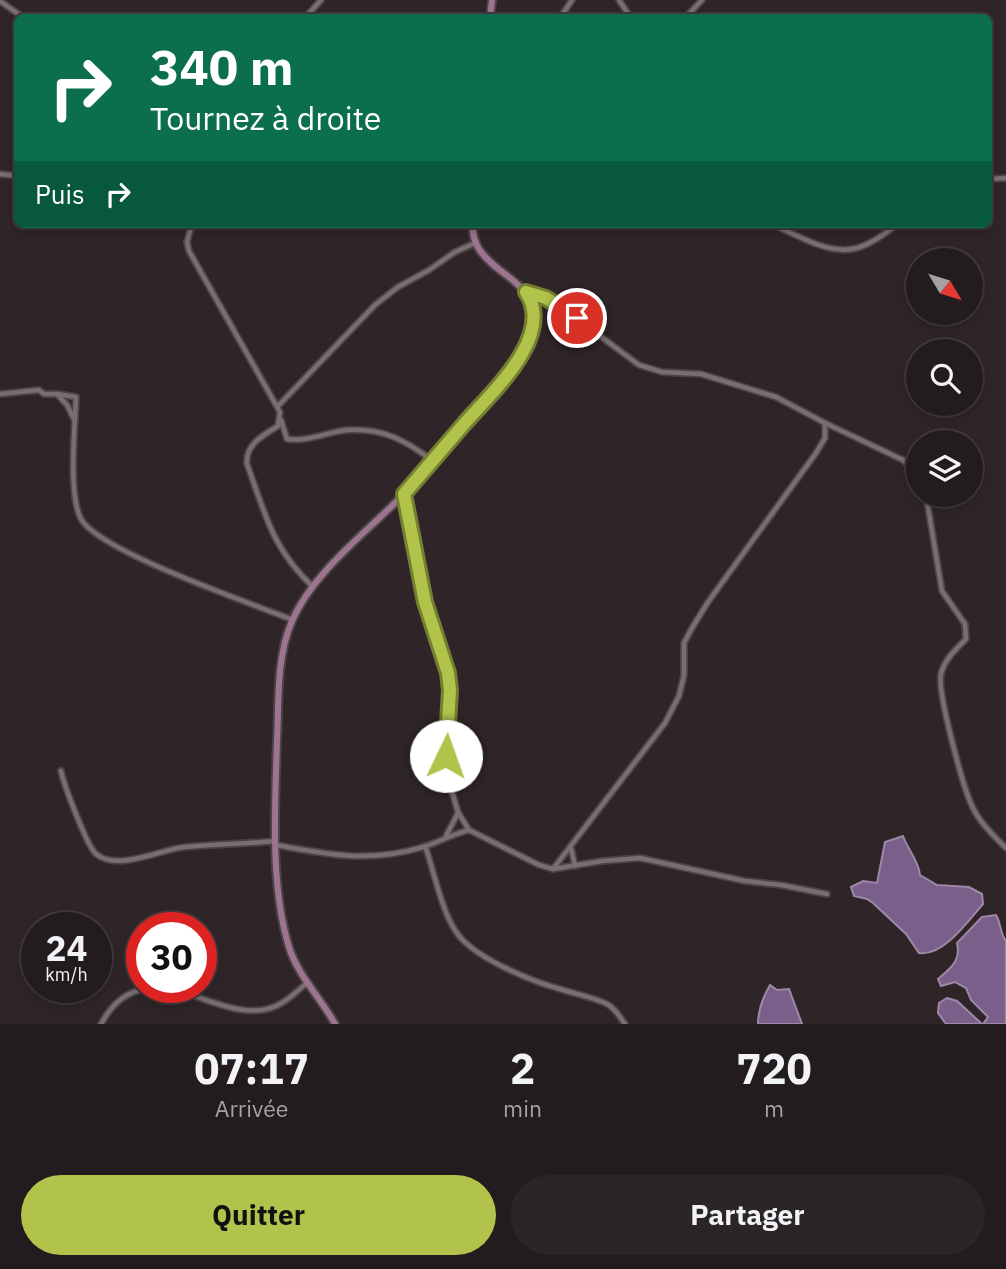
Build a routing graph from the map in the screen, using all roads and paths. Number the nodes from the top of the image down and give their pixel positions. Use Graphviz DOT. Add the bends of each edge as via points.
graph roads {
  1 [pos="321,0"];
  2 [pos="702,0"];
  3 [pos="0,1"];
  4 [pos="18,14"];
  5 [pos="309,14"];
  6 [pos="690,14"];
  7 [pos="191,228"];
  8 [pos="473,228"];
  9 [pos="782,228"];
  10 [pos="891,228"];
  11 [pos="475,243"];
  12 [pos="526,292"];
  13 [pos="0,394"];
  14 [pos="57,394"];
  15 [pos="278,406"];
  16 [pos="281,417"];
  17 [pos="75,422"];
  18 [pos="825,423"];
  19 [pos="433,461"];
  20 [pos="906,463"];
  21 [pos="404,494"];
  22 [pos="928,507"];
  23 [pos="314,588"];
  24 [pos="293,620"];
  25 [pos="61,771"];
  26 [pos="458,812"];
  27 [pos="469,830"];
  28 [pos="446,836"];
  29 [pos="276,843"];
  30 [pos="425,846"];
  31 [pos="571,847"];
  32 [pos="1006,848"];
  33 [pos="576,866"];
  34 [pos="553,869"];
  35 [pos="827,894"];
  36 [pos="307,983"];
  37 [pos="126,995"];
  38 [pos="212,1003"];
  39 [pos="101,1024"];
  40 [pos="335,1024"];
  41 [pos="625,1024"];
  1 -- 5 [label="street"];
  2 -- 6 [label="street"];
  3 -- 4 [label="street"];
  7 -- 15 [label="street" via="189,251"];
  8 -- 11 [label="street"];
  9 -- 10 [label="street" via="815,244 845,251 866,245"];
  11 -- 12 [label="street" via="491,264"];
  11 -- 15 [label="street" via="375,305"];
  12 -- 18 [label="street" via="561,307 639,365 733,383 776,397"];
  12 -- 19 [label="street" via="533,321 523,352"];
  13 -- 14 [label="street" via="39,390"];
  14 -- 17 [label="street"];
  14 -- 17 [label="street" via="76,397"];
  15 -- 16 [label="street"];
  16 -- 19 [label="street" via="287,439 348,430 394,435"];
  16 -- 23 [label="street" via="278,426 248,451 247,464 280,549"];
  17 -- 24 [label="street" via="76,504 89,529 138,559"];
  18 -- 20 [label="street"];
  18 -- 31 [label="street" via="825,438 817,453 708,602 684,643 684,675 665,723"];
  19 -- 21 [label="street"];
  21 -- 23 [label="street" via="348,547"];
  21 -- 26 [label="street" via="425,602 448,673 446,756"];
  22 -- 32 [label="street" via="942,591 965,624 966,639 950,656 940,687 972,808"];
  23 -- 24 [label="street"];
  24 -- 29 [label="street" via="278,694"];
  25 -- 29 [label="street" via="90,847 104,858 138,859 182,847"];
  26 -- 27 [label="street"];
  26 -- 28 [label="street"];
  27 -- 28 [label="street"];
  27 -- 34 [label="street"];
  28 -- 30 [label="street"];
  29 -- 30 [label="street" via="363,858"];
  29 -- 36 [label="street" via="289,946"];
  30 -- 41 [label="street" via="444,906 469,946 515,971 607,1004"];
  31 -- 33 [label="street"];
  31 -- 34 [label="street"];
  33 -- 34 [label="street"];
  33 -- 35 [label="street" via="640,858"];
  36 -- 38 [label="street" via="269,1009"];
  36 -- 40 [label="street"];
  37 -- 39 [label="street" via="115,1002"];
}
